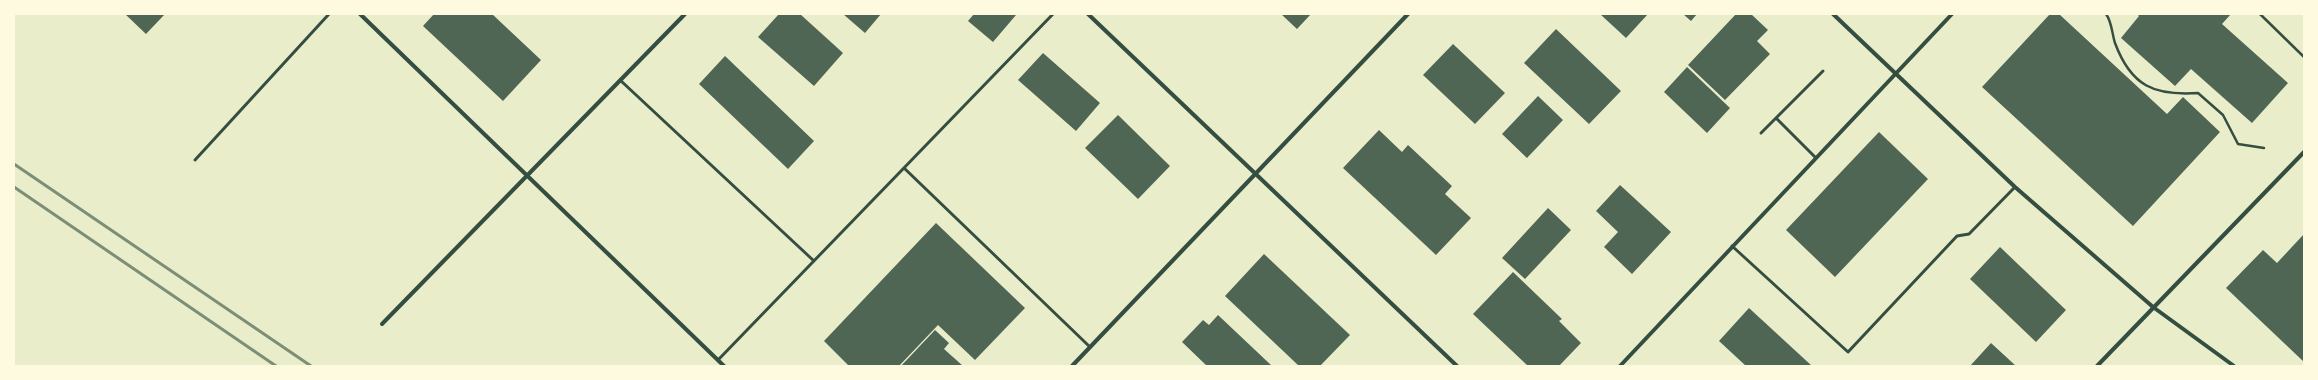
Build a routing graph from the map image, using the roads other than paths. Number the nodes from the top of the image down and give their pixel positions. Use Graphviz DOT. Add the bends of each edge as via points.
graph roads {
  1 [pos="329,14"];
  2 [pos="360,14"];
  3 [pos="685,14"];
  4 [pos="1053,14"];
  5 [pos="1088,14"];
  6 [pos="1408,14"];
  7 [pos="1833,14"];
  8 [pos="1952,14"];
  9 [pos="1823,71"];
  10 [pos="1895,73"];
  11 [pos="620,80"];
  12 [pos="1776,118"];
  13 [pos="1761,133"];
  14 [pos="2304,152"];
  15 [pos="1816,158"];
  16 [pos="195,160"];
  17 [pos="904,168"];
  18 [pos="1255,174"];
  19 [pos="526,176"];
  20 [pos="2015,187"];
  21 [pos="1732,246"];
  22 [pos="814,262"];
  23 [pos="2153,307"];
  24 [pos="382,324"];
  25 [pos="1090,347"];
  26 [pos="718,360"];
  27 [pos="724,366"];
  28 [pos="1072,366"];
  29 [pos="1457,366"];
  30 [pos="1620,366"];
  31 [pos="2097,366"];
  32 [pos="2234,366"];
  1 -- 16 [label="lane"];
  2 -- 19 [label="street"];
  3 -- 11 [label="street"];
  4 -- 17 [label="lane"];
  5 -- 18 [label="street"];
  6 -- 18 [label="street"];
  7 -- 10 [label="street"];
  8 -- 10 [label="street"];
  9 -- 12 [label="lane"];
  10 -- 15 [label="street"];
  10 -- 20 [label="street"];
  11 -- 19 [label="street"];
  11 -- 22 [label="lane"];
  12 -- 13 [label="lane"];
  12 -- 15 [label="lane"];
  14 -- 23 [label="street"];
  15 -- 21 [label="street"];
  17 -- 22 [label="lane"];
  17 -- 25 [label="lane"];
  18 -- 25 [label="street"];
  18 -- 29 [label="street"];
  19 -- 24 [label="street"];
  19 -- 26 [label="street"];
  20 -- 21 [label="lane" via="1969,234 1957,236 1848,352"];
  20 -- 23 [label="street"];
  21 -- 30 [label="street"];
  22 -- 26 [label="lane"];
  23 -- 31 [label="street"];
  23 -- 32 [label="street"];
  25 -- 28 [label="street"];
  26 -- 27 [label="street"];
}
